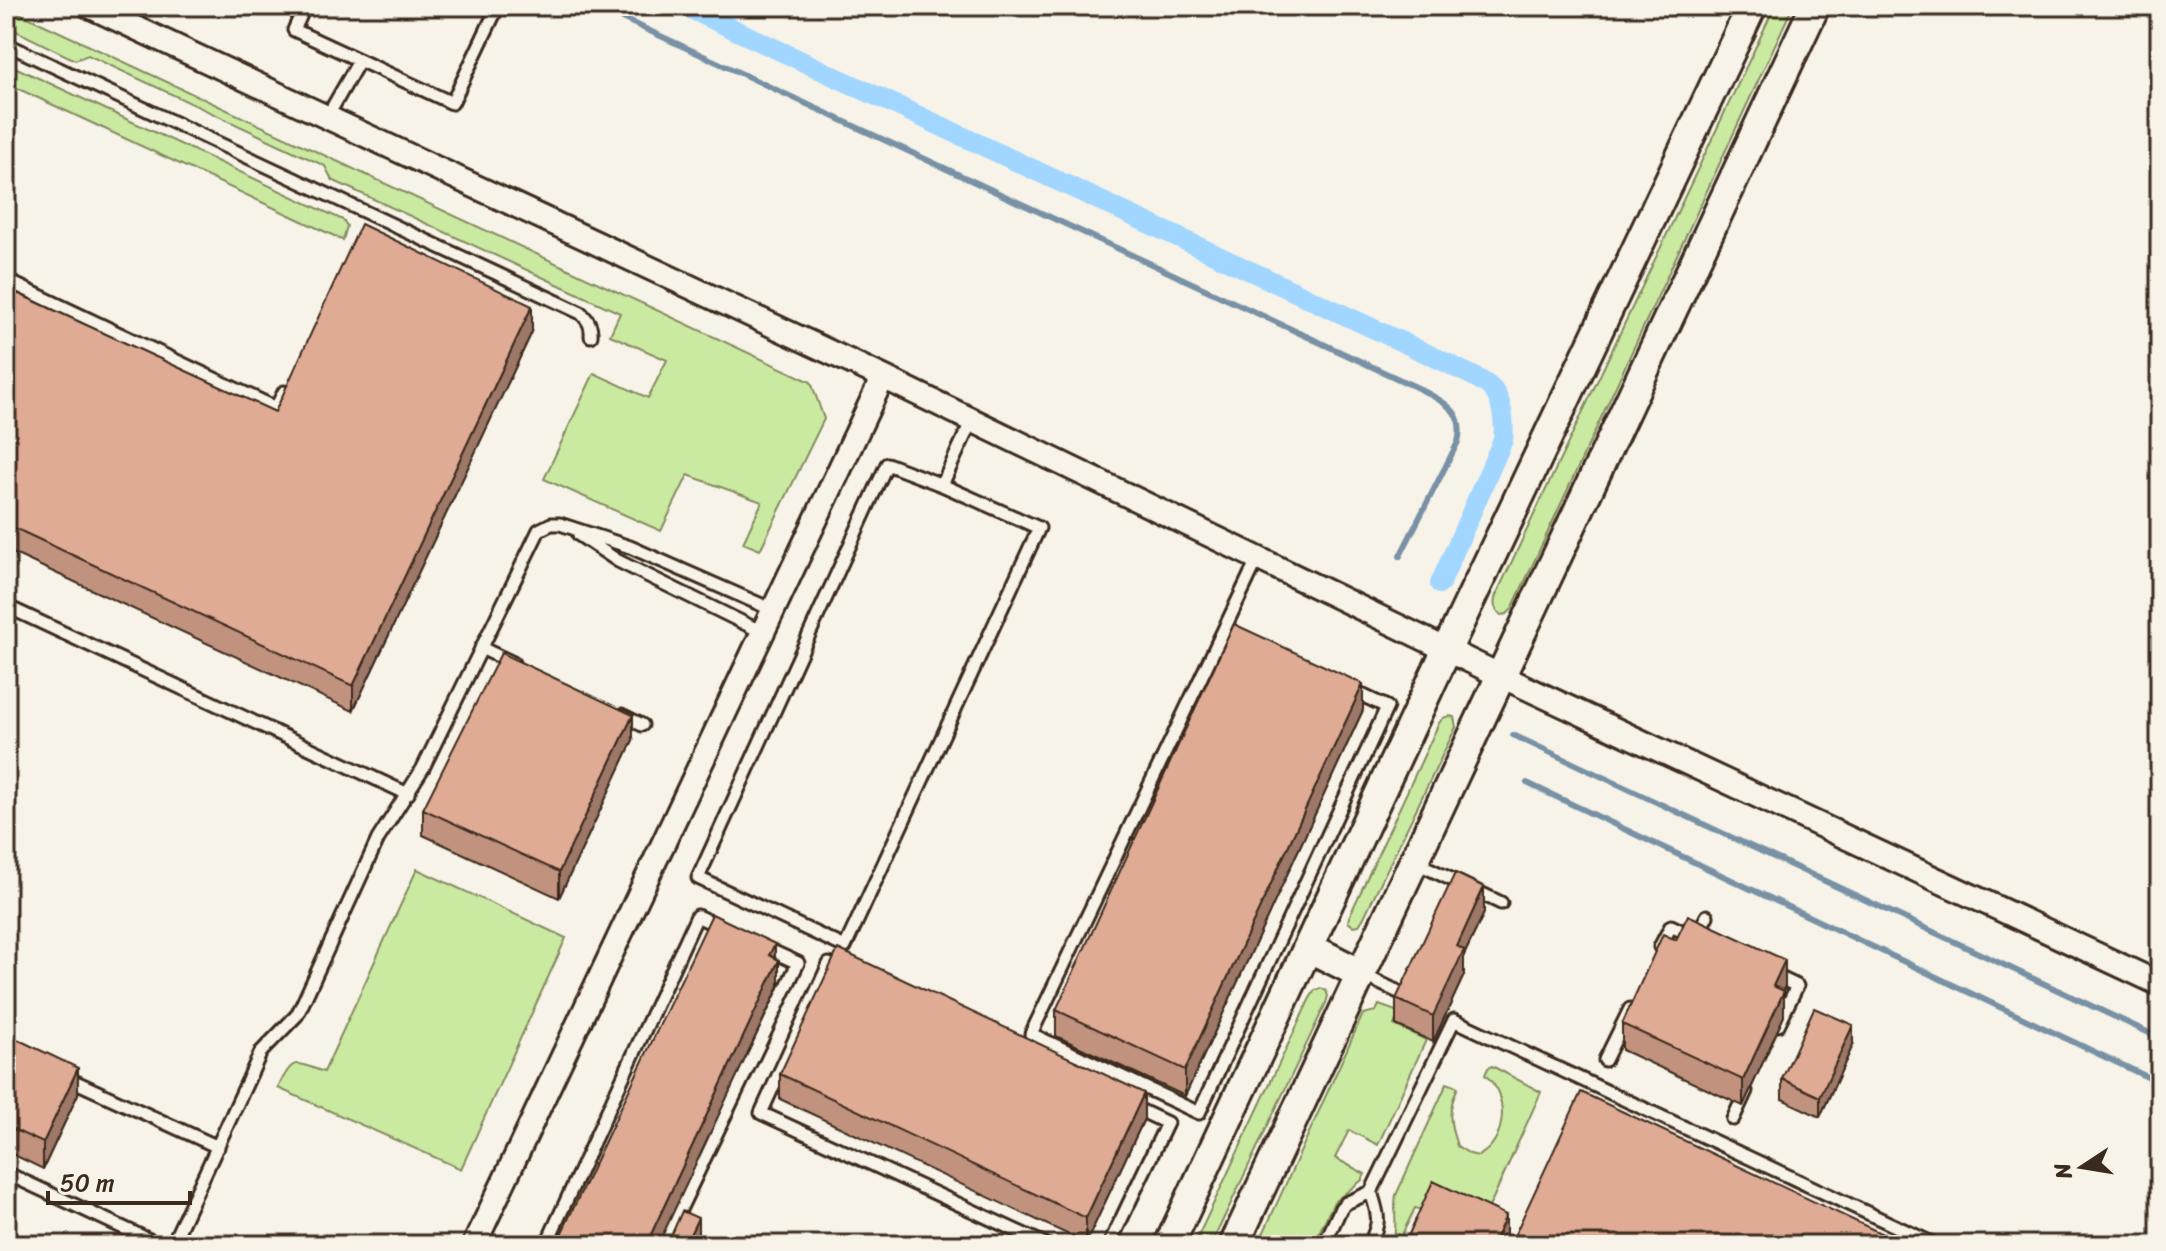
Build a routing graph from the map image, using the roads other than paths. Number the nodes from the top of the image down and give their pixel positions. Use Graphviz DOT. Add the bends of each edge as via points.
graph roads {
  1 [pos="89,6"];
  2 [pos="305,6"];
  3 [pos="498,6"];
  4 [pos="1752,6"];
  5 [pos="1815,6"];
  6 [pos="6,44"];
  7 [pos="359,61"];
  8 [pos="327,117"];
  9 [pos="373,217"];
  10 [pos="366,230"];
  11 [pos="6,280"];
  12 [pos="591,336"];
  13 [pos="883,377"];
  14 [pos="290,381"];
  15 [pos="972,420"];
  16 [pos="942,485"];
  17 [pos="566,526"];
  18 [pos="1258,558"];
  19 [pos="6,606"];
  20 [pos="773,610"];
  21 [pos="1225,629"];
  22 [pos="762,632"];
  23 [pos="1238,636"];
  24 [pos="481,648"];
  25 [pos="1447,649"];
  26 [pos="521,667"];
  27 [pos="1501,676"];
  28 [pos="1346,688"];
  29 [pos="615,712"];
  30 [pos="642,725"];
  31 [pos="408,794"];
  32 [pos="1414,861"];
  33 [pos="1501,903"];
  34 [pos="1707,916"];
  35 [pos="726,930"];
  36 [pos="1696,938"];
  37 [pos="755,943"];
  38 [pos="1711,945"];
  39 [pos="1308,947"];
  40 [pos="1658,953"];
  41 [pos="1754,965"];
  42 [pos="1361,974"];
  43 [pos="858,977"];
  44 [pos="2160,984"];
  45 [pos="1638,993"];
  46 [pos="1426,1006"];
  47 [pos="1440,1013"];
  48 [pos="1454,1020"];
  49 [pos="1771,1039"];
  50 [pos="1605,1060"];
  51 [pos="48,1069"];
  52 [pos="1752,1079"];
  53 [pos="1125,1103"];
  54 [pos="1733,1119"];
  55 [pos="218,1147"];
  56 [pos="6,1173"];
  57 [pos="1371,1192"];
  58 [pos="160,1245"];
  59 [pos="172,1245"];
  60 [pos="474,1245"];
  61 [pos="546,1245"];
  62 [pos="663,1245"];
  63 [pos="1047,1245"];
  64 [pos="1109,1245"];
  65 [pos="1169,1245"];
  66 [pos="1234,1245"];
  67 [pos="1324,1245"];
  68 [pos="1369,1245"];
  69 [pos="1936,1245"];
  1 -- 8 [label="street"];
  2 -- 7 [label="lane" via="294,30"];
  3 -- 7 [label="lane" via="452,103"];
  4 -- 25 [label="street"];
  5 -- 27 [label="street"];
  6 -- 9 [label="lane"];
  7 -- 8 [label="lane"];
  8 -- 13 [label="street"];
  9 -- 10 [label="lane"];
  9 -- 12 [label="lane" via="581,313"];
  11 -- 14 [label="lane" via="276,408"];
  13 -- 15 [label="street"];
  13 -- 20 [label="street"];
  15 -- 16 [label="lane"];
  15 -- 18 [label="street"];
  16 -- 16 [label="lane" via="1039,528 845,947 698,878 887,464"];
  17 -- 20 [label="lane" via="630,547"];
  17 -- 22 [label="lane" via="618,561"];
  17 -- 24 [label="lane" via="551,524 539,530"];
  18 -- 21 [label="lane"];
  18 -- 25 [label="street"];
  19 -- 31 [label="lane"];
  20 -- 22 [label="street"];
  21 -- 23 [label="lane"];
  21 -- 28 [label="lane" via="1031,1034 1199,1113 1387,707"];
  22 -- 60 [label="street"];
  24 -- 26 [label="lane"];
  24 -- 31 [label="lane"];
  25 -- 27 [label="street"];
  25 -- 39 [label="street"];
  27 -- 32 [label="street"];
  27 -- 44 [label="street"];
  29 -- 30 [label="lane"];
  31 -- 55 [label="lane" via="378,839 297,1015 261,1052"];
  32 -- 33 [label="lane"];
  32 -- 42 [label="street"];
  34 -- 36 [label="lane"];
  35 -- 61 [label="lane" via="697,916"];
  36 -- 38 [label="lane"];
  36 -- 40 [label="lane" via="1671,926"];
  37 -- 62 [label="lane" via="798,963"];
  39 -- 42 [label="street"];
  39 -- 65 [label="street"];
  41 -- 49 [label="lane" via="1797,986"];
  42 -- 46 [label="lane"];
  42 -- 66 [label="street"];
  43 -- 63 [label="lane" via="829,964 761,1113"];
  45 -- 50 [label="lane"];
  47 -- 48 [label="lane"];
  48 -- 57 [label="lane"];
  48 -- 69 [label="lane"];
  51 -- 55 [label="lane"];
  52 -- 54 [label="lane"];
  53 -- 64 [label="lane" via="1167,1123"];
  55 -- 59 [label="lane"];
  56 -- 58 [label="lane"];
  57 -- 67 [label="lane" via="1341,1208"];
  57 -- 68 [label="lane" via="1378,1227"];
}
